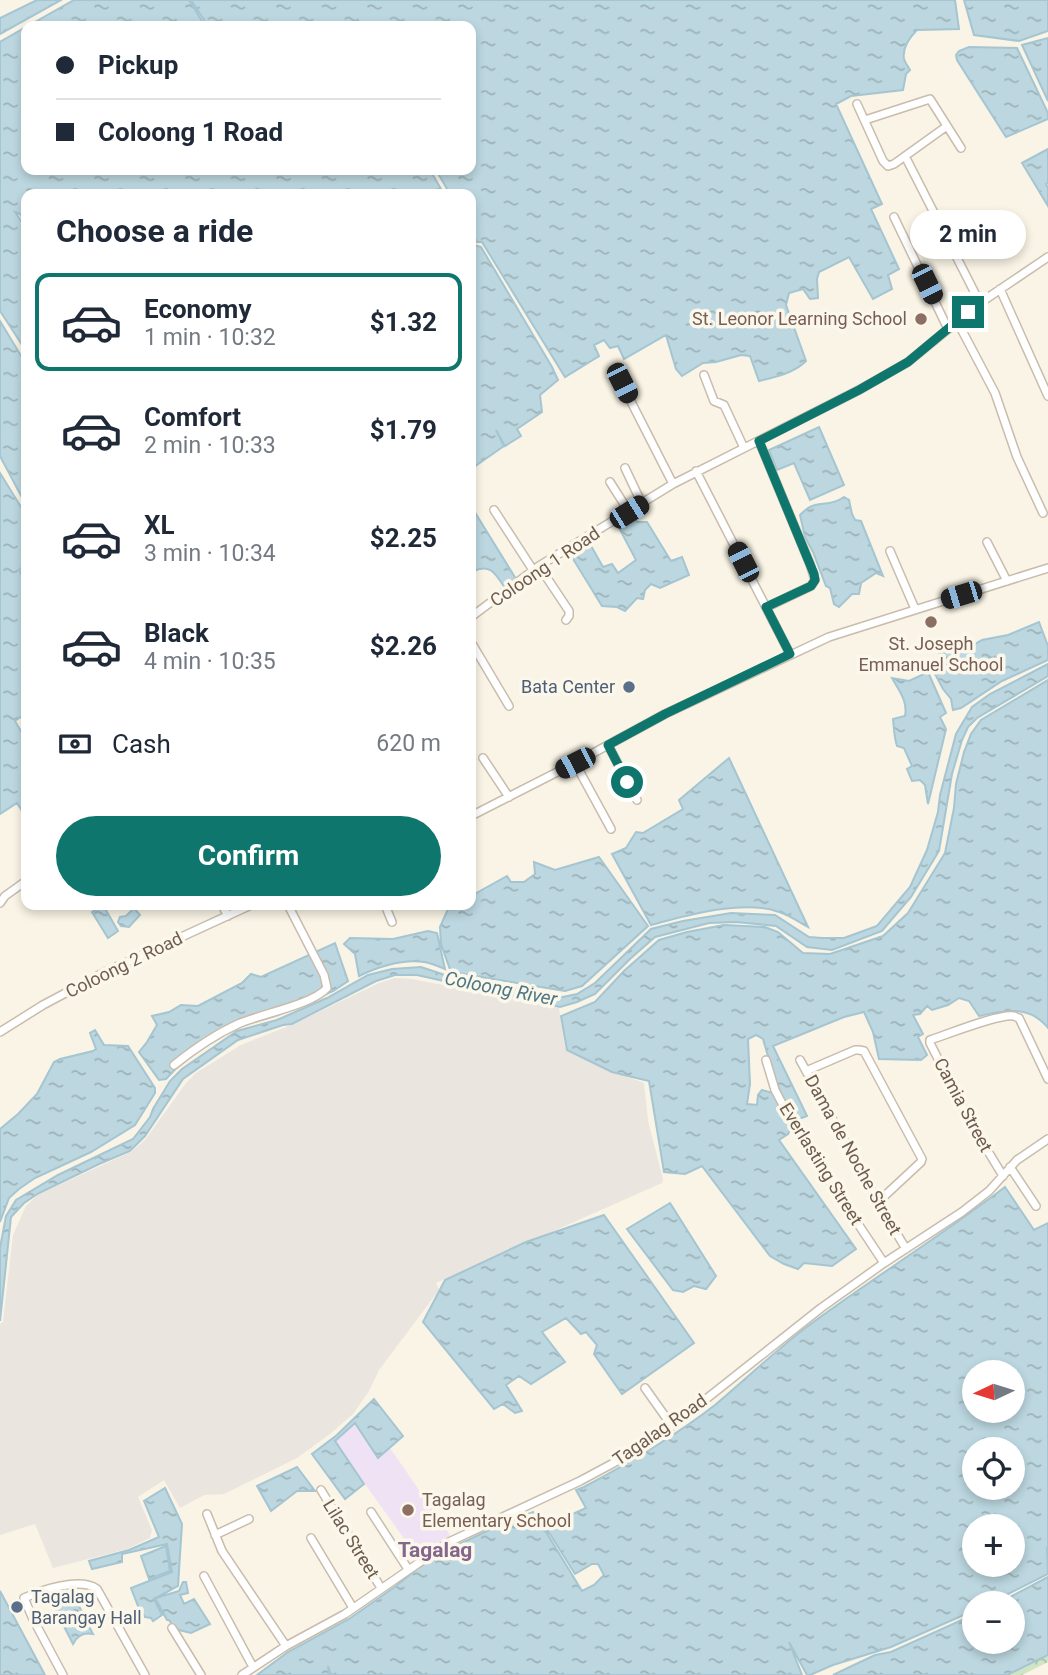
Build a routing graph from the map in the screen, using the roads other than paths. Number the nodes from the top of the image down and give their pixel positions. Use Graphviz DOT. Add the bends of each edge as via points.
graph roads {
  1 [pos="857,104"];
  2 [pos="864,120"];
  3 [pos="947,126"];
  4 [pos="961,148"];
  5 [pos="905,156"];
  6 [pos="894,217"];
  7 [pos="1048,257"];
  8 [pos="1000,289"];
  9 [pos="980,303"];
  10 [pos="957,321"];
  11 [pos="948,329"];
  12 [pos="705,375"];
  13 [pos="622,383"];
  14 [pos="1048,397"];
  15 [pos="759,441"];
  16 [pos="744,448"];
  17 [pos="625,468"];
  18 [pos="696,471"];
  19 [pos="610,482"];
  20 [pos="673,484"];
  21 [pos="642,504"];
  22 [pos="494,510"];
  23 [pos="629,512"];
  24 [pos="1044,513"];
  25 [pos="987,542"];
  26 [pos="890,551"];
  27 [pos="536,568"];
  28 [pos="1048,568"];
  29 [pos="1007,581"];
  30 [pos="766,607"];
  31 [pos="915,609"];
  32 [pos="476,612"];
  33 [pos="566,620"];
  34 [pos="476,650"];
  35 [pos="790,654"];
  36 [pos="509,706"];
  37 [pos="608,745"];
  38 [pos="483,758"];
  39 [pos="575,763"];
  40 [pos="509,797"];
  41 [pos="637,800"];
  42 [pos="476,814"];
  43 [pos="611,829"];
  44 [pos="21,885"];
  45 [pos="0,889"];
  46 [pos="5,896"];
  47 [pos="0,903"];
  48 [pos="225,910"];
  49 [pos="241,910"];
  50 [pos="291,910"];
  51 [pos="387,910"];
  52 [pos="228,916"];
  53 [pos="392,922"];
  54 [pos="0,1032"];
  55 [pos="766,1060"];
  56 [pos="800,1060"];
  57 [pos="174,1065"];
  58 [pos="806,1071"];
  59 [pos="1048,1079"];
  60 [pos="1048,1139"];
  61 [pos="1010,1167"];
  62 [pos="1003,1176"];
  63 [pos="878,1202"];
  64 [pos="1036,1206"];
  65 [pos="906,1249"];
  66 [pos="884,1263"];
  67 [pos="645,1388"];
  68 [pos="672,1426"];
  69 [pos="321,1490"];
  70 [pos="371,1512"];
  71 [pos="207,1514"];
  72 [pos="249,1519"];
  73 [pos="215,1535"];
  74 [pos="312,1538"];
  75 [pos="408,1569"];
  76 [pos="204,1576"];
  77 [pos="381,1587"];
  78 [pos="353,1608"];
  79 [pos="172,1628"];
  80 [pos="286,1646"];
  81 [pos="253,1667"];
  82 [pos="62,1675"];
  83 [pos="145,1675"];
  84 [pos="201,1675"];
  85 [pos="242,1675"];
  1 -- 2 [label="street"];
  2 -- 3 [label="street" via="930,99"];
  2 -- 5 [label="street" via="885,164 891,166"];
  3 -- 4 [label="street"];
  3 -- 5 [label="street"];
  5 -- 9 [label="street"];
  6 -- 11 [label="street"];
  7 -- 8 [label="street, Coloong 1 Road"];
  8 -- 9 [label="street, Coloong 1 Road"];
  8 -- 14 [label="street"];
  9 -- 10 [label="street, Coloong 1 Road"];
  10 -- 11 [label="street, Coloong 1 Road"];
  10 -- 24 [label="street" via="995,393 1017,457"];
  11 -- 15 [label="street, Coloong 1 Road" via="908,362"];
  12 -- 16 [label="street" via="714,401 724,405"];
  13 -- 20 [label="street"];
  15 -- 16 [label="street, Coloong 1 Road"];
  15 -- 30 [label="street" via="815,580"];
  16 -- 18 [label="street, Coloong 1 Road"];
  17 -- 21 [label="street"];
  18 -- 20 [label="street, Coloong 1 Road"];
  18 -- 30 [label="street"];
  19 -- 23 [label="street"];
  20 -- 21 [label="street, Coloong 1 Road"];
  21 -- 23 [label="street, Coloong 1 Road"];
  22 -- 27 [label="street"];
  23 -- 27 [label="street, Coloong 1 Road"];
  25 -- 29 [label="street"];
  26 -- 31 [label="street"];
  27 -- 32 [label="street, Coloong 1 Road"];
  27 -- 33 [label="street" via="569,611"];
  28 -- 29 [label="street"];
  29 -- 31 [label="street"];
  30 -- 35 [label="street"];
  31 -- 35 [label="street"];
  34 -- 36 [label="street"];
  35 -- 37 [label="street"];
  37 -- 39 [label="street"];
  37 -- 41 [label="street"];
  38 -- 40 [label="street"];
  39 -- 40 [label="street"];
  39 -- 43 [label="street"];
  40 -- 42 [label="street"];
  44 -- 46 [label="street"];
  45 -- 46 [label="street"];
  46 -- 47 [label="street"];
  48 -- 52 [label="street"];
  49 -- 52 [label="street, Coloong 2 Road"];
  50 -- 57 [label="street" via="324,975 325,991 228,1029"];
  51 -- 53 [label="street"];
  52 -- 54 [label="street, Coloong 2 Road" via="103,973"];
  55 -- 66 [label="street, Everlasting Street" via="775,1090 797,1132"];
  56 -- 58 [label="street, Dama de Noche Street"];
  58 -- 63 [label="street, Dama de Noche Street"];
  58 -- 63 [label="street" via="855,1050 864,1051 922,1158"];
  59 -- 62 [label="street, Camia Street" via="1018,1018 1012,1015 930,1040"];
  60 -- 61 [label="street, Tagalag Road"];
  61 -- 62 [label="street, Tagalag Road"];
  61 -- 64 [label="street"];
  62 -- 65 [label="street, Tagalag Road" via="962,1212"];
  63 -- 65 [label="street, Dama de Noche Street"];
  65 -- 66 [label="street, Tagalag Road"];
  66 -- 68 [label="street, Tagalag Road"];
  67 -- 68 [label="street"];
  68 -- 75 [label="street, Tagalag Road" via="606,1469 449,1542"];
  69 -- 77 [label="street, Lilac Street"];
  70 -- 75 [label="street"];
  71 -- 73 [label="street"];
  72 -- 73 [label="street"];
  73 -- 80 [label="street"];
  74 -- 78 [label="street"];
  75 -- 77 [label="street, Tagalag Road"];
  76 -- 81 [label="street"];
  77 -- 78 [label="street, Tagalag Road"];
  78 -- 80 [label="street, Tagalag Road"];
  79 -- 84 [label="street"];
  80 -- 81 [label="street, Tagalag Road"];
  81 -- 85 [label="street, Tagalag Road"];
  82 -- 83 [label="street" via="24,1598 73,1585 95,1586"];
}
